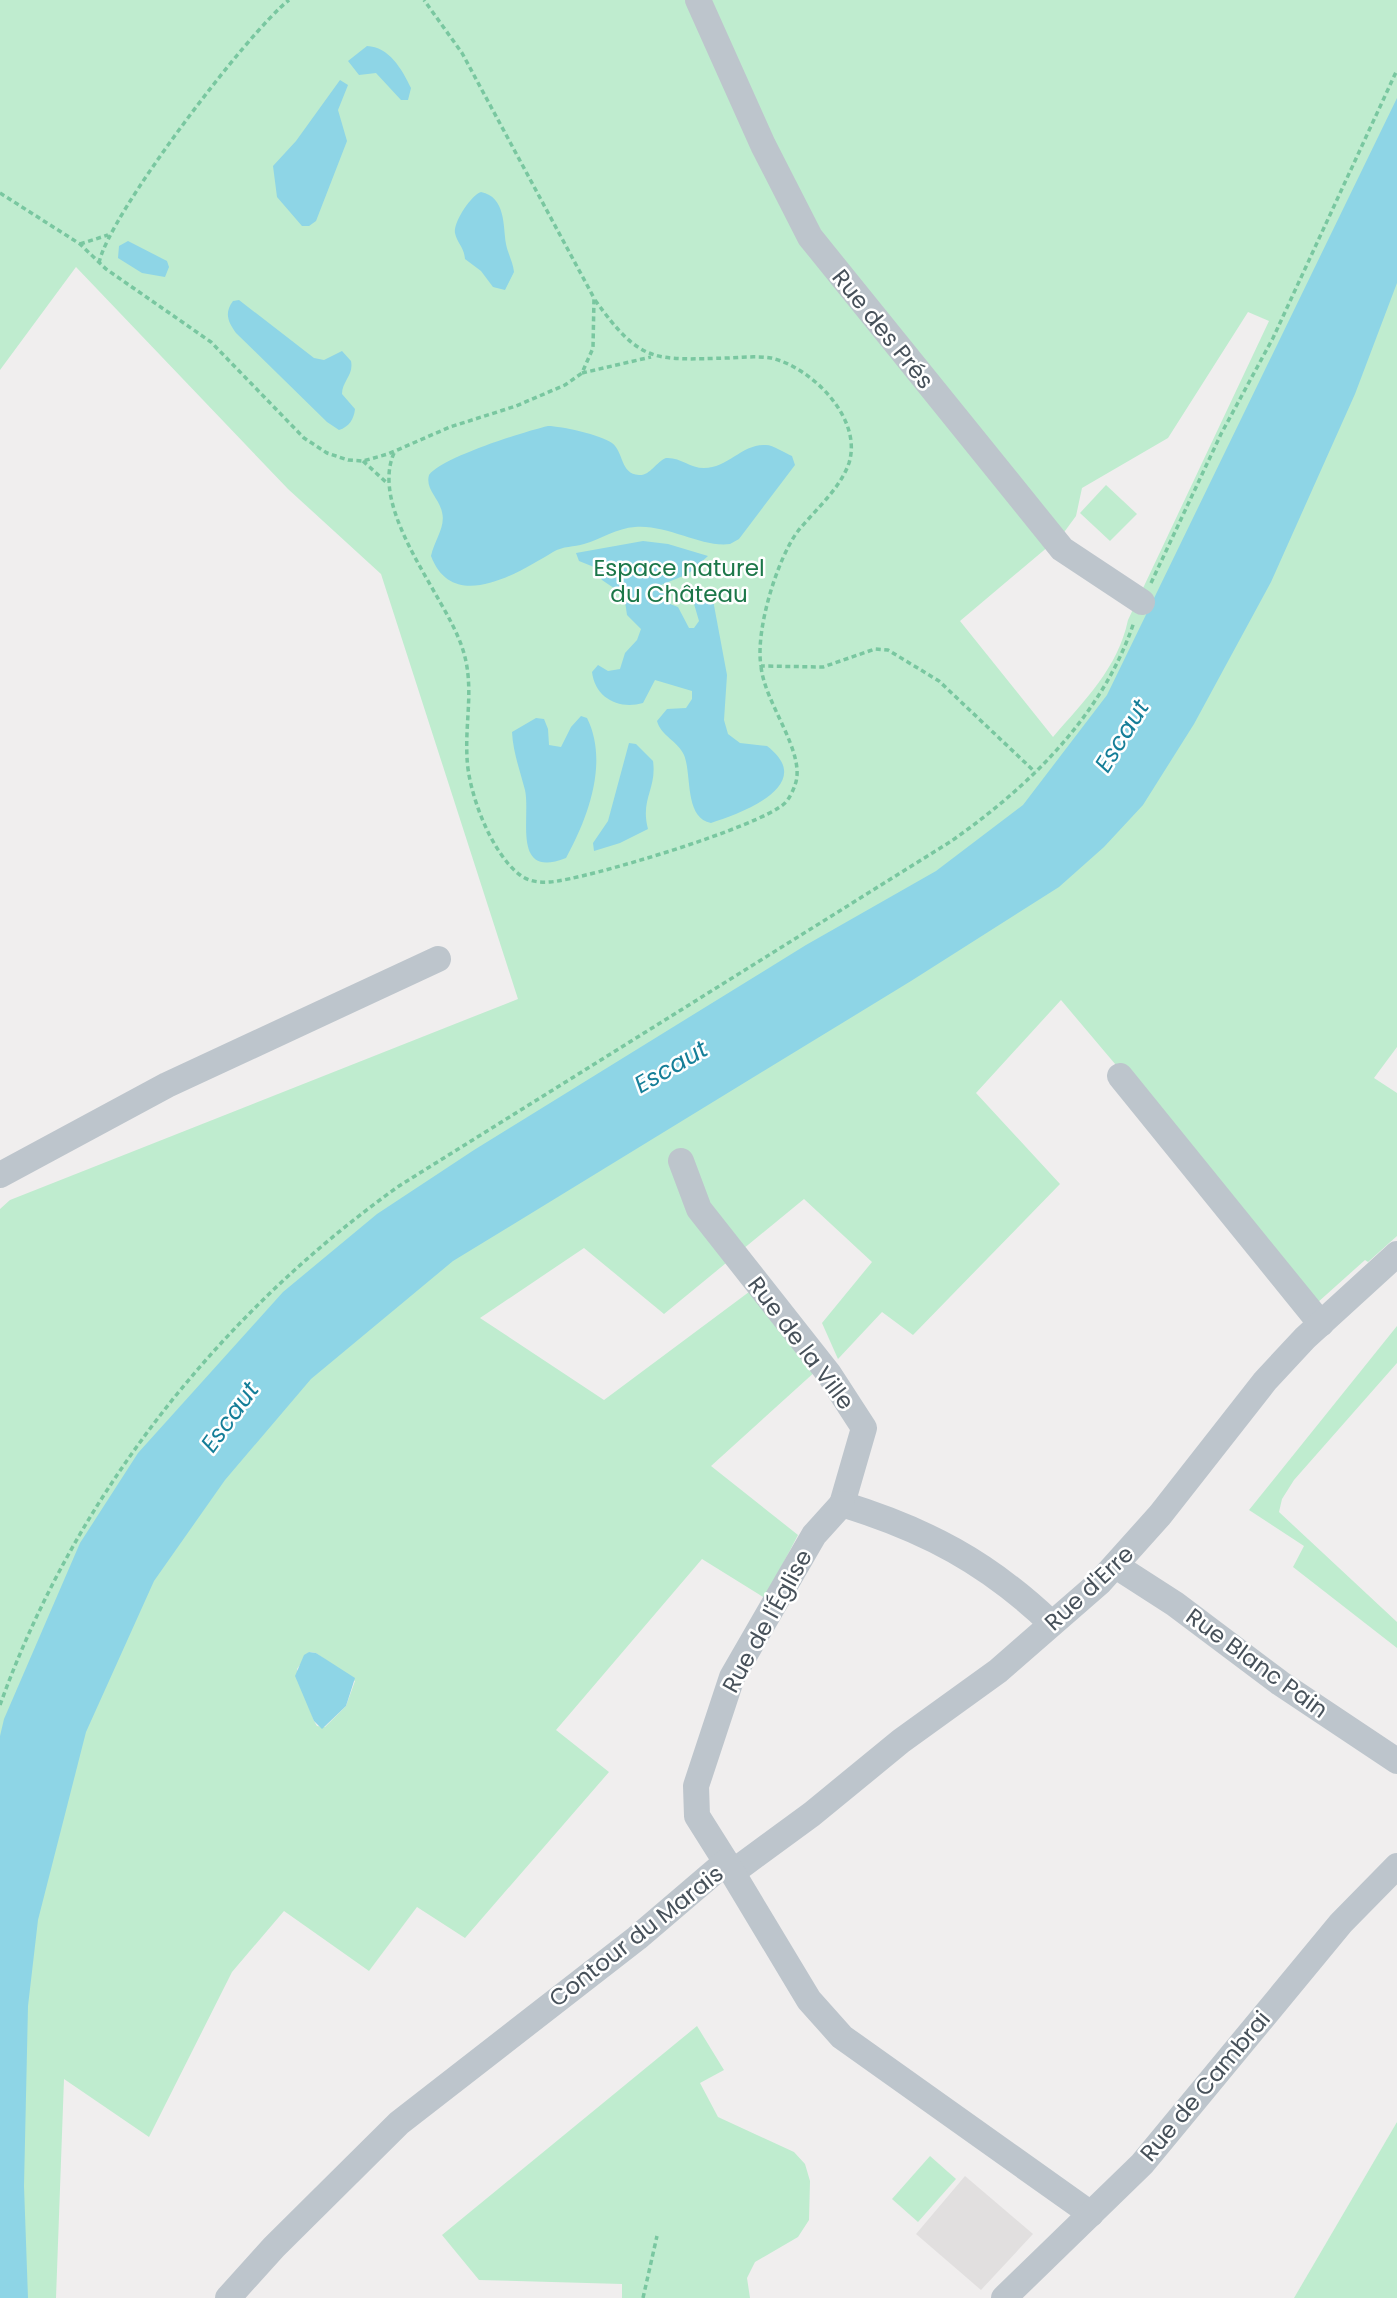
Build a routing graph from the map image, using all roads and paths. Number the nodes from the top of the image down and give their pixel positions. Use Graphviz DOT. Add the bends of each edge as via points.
graph roads {
  1 [pos="289,0"];
  2 [pos="424,0"];
  3 [pos="698,0"];
  4 [pos="1397,71"];
  5 [pos="0,193"];
  6 [pos="108,235"];
  7 [pos="80,244"];
  8 [pos="99,263"];
  9 [pos="594,298"];
  10 [pos="653,357"];
  11 [pos="582,373"];
  12 [pos="395,452"];
  13 [pos="363,461"];
  14 [pos="388,484"];
  15 [pos="1142,602"];
  16 [pos="761,666"];
  17 [pos="1035,772"];
  18 [pos="438,959"];
  19 [pos="1120,1076"];
  20 [pos="681,1161"];
  21 [pos="0,1175"];
  22 [pos="1397,1254"];
  23 [pos="1321,1324"];
  24 [pos="842,1504"];
  25 [pos="1116,1566"];
  26 [pos="1052,1623"];
  27 [pos="0,1706"];
  28 [pos="1397,1761"];
  29 [pos="1397,1866"];
  30 [pos="729,1867"];
  31 [pos="1091,2214"];
  32 [pos="657,2236"];
  33 [pos="228,2298"];
  34 [pos="643,2298"];
  35 [pos="1004,2298"];
  1 -- 6 [label="path" via="263,24 182,127"];
  2 -- 9 [label="path" via="462,53"];
  3 -- 15 [label="street, Rue des Prés" via="810,237 1062,549"];
  4 -- 15 [label="path" via="1273,338 1221,434"];
  5 -- 7 [label="path"];
  6 -- 7 [label="path"];
  6 -- 8 [label="path"];
  7 -- 8 [label="path"];
  8 -- 13 [label="path" via="219,349 317,449"];
  9 -- 10 [label="path" via="636,348"];
  9 -- 11 [label="path" via="593,348"];
  10 -- 11 [label="path"];
  10 -- 16 [label="path" via="766,357 785,362 817,383 845,423 850,460 841,480 789,546 762,620"];
  11 -- 12 [label="path" via="544,396 450,427"];
  12 -- 13 [label="path"];
  12 -- 14 [label="path"];
  13 -- 14 [label="path"];
  14 -- 16 [label="path" via="412,553 456,631 468,664 472,695 467,759 480,811 500,853 526,879 551,882 584,875 736,828 785,803 797,781 797,767 764,690"];
  15 -- 17 [label="path" via="1108,683"];
  16 -- 17 [label="path" via="824,667 875,649 888,650 939,681"];
  17 -- 27 [label="path" via="991,813 950,842 421,1172 307,1258 223,1340 113,1480 35,1620"];
  18 -- 21 [label="street" via="167,1085"];
  19 -- 23 [label="street"];
  20 -- 24 [label="street, Rue de la Ville" via="699,1209 829,1374 864,1428"];
  22 -- 23 [label="street, Rue d'Erre"];
  23 -- 25 [label="street, Rue d'Erre" via="1240,1409"];
  24 -- 26 [label="street" via="901,1522 964,1555 1014,1587"];
  24 -- 30 [label="street, Rue de l'Église" via="814,1535 732,1677 696,1786 697,1816"];
  25 -- 26 [label="street, Rue d'Erre"];
  25 -- 28 [label="street, Rue Blanc Pain"];
  26 -- 30 [label="street, Rue d'Erre" via="998,1671 901,1741 812,1814"];
  29 -- 31 [label="street, Rue de Cambrai" via="1341,1923 1142,2164"];
  30 -- 31 [label="street, Contour du Marais" via="809,2000 842,2037"];
  30 -- 33 [label="street, Contour du Marais" via="399,2123"];
  31 -- 35 [label="street, Rue de Cambrai"];
  32 -- 34 [label="path"];
}
